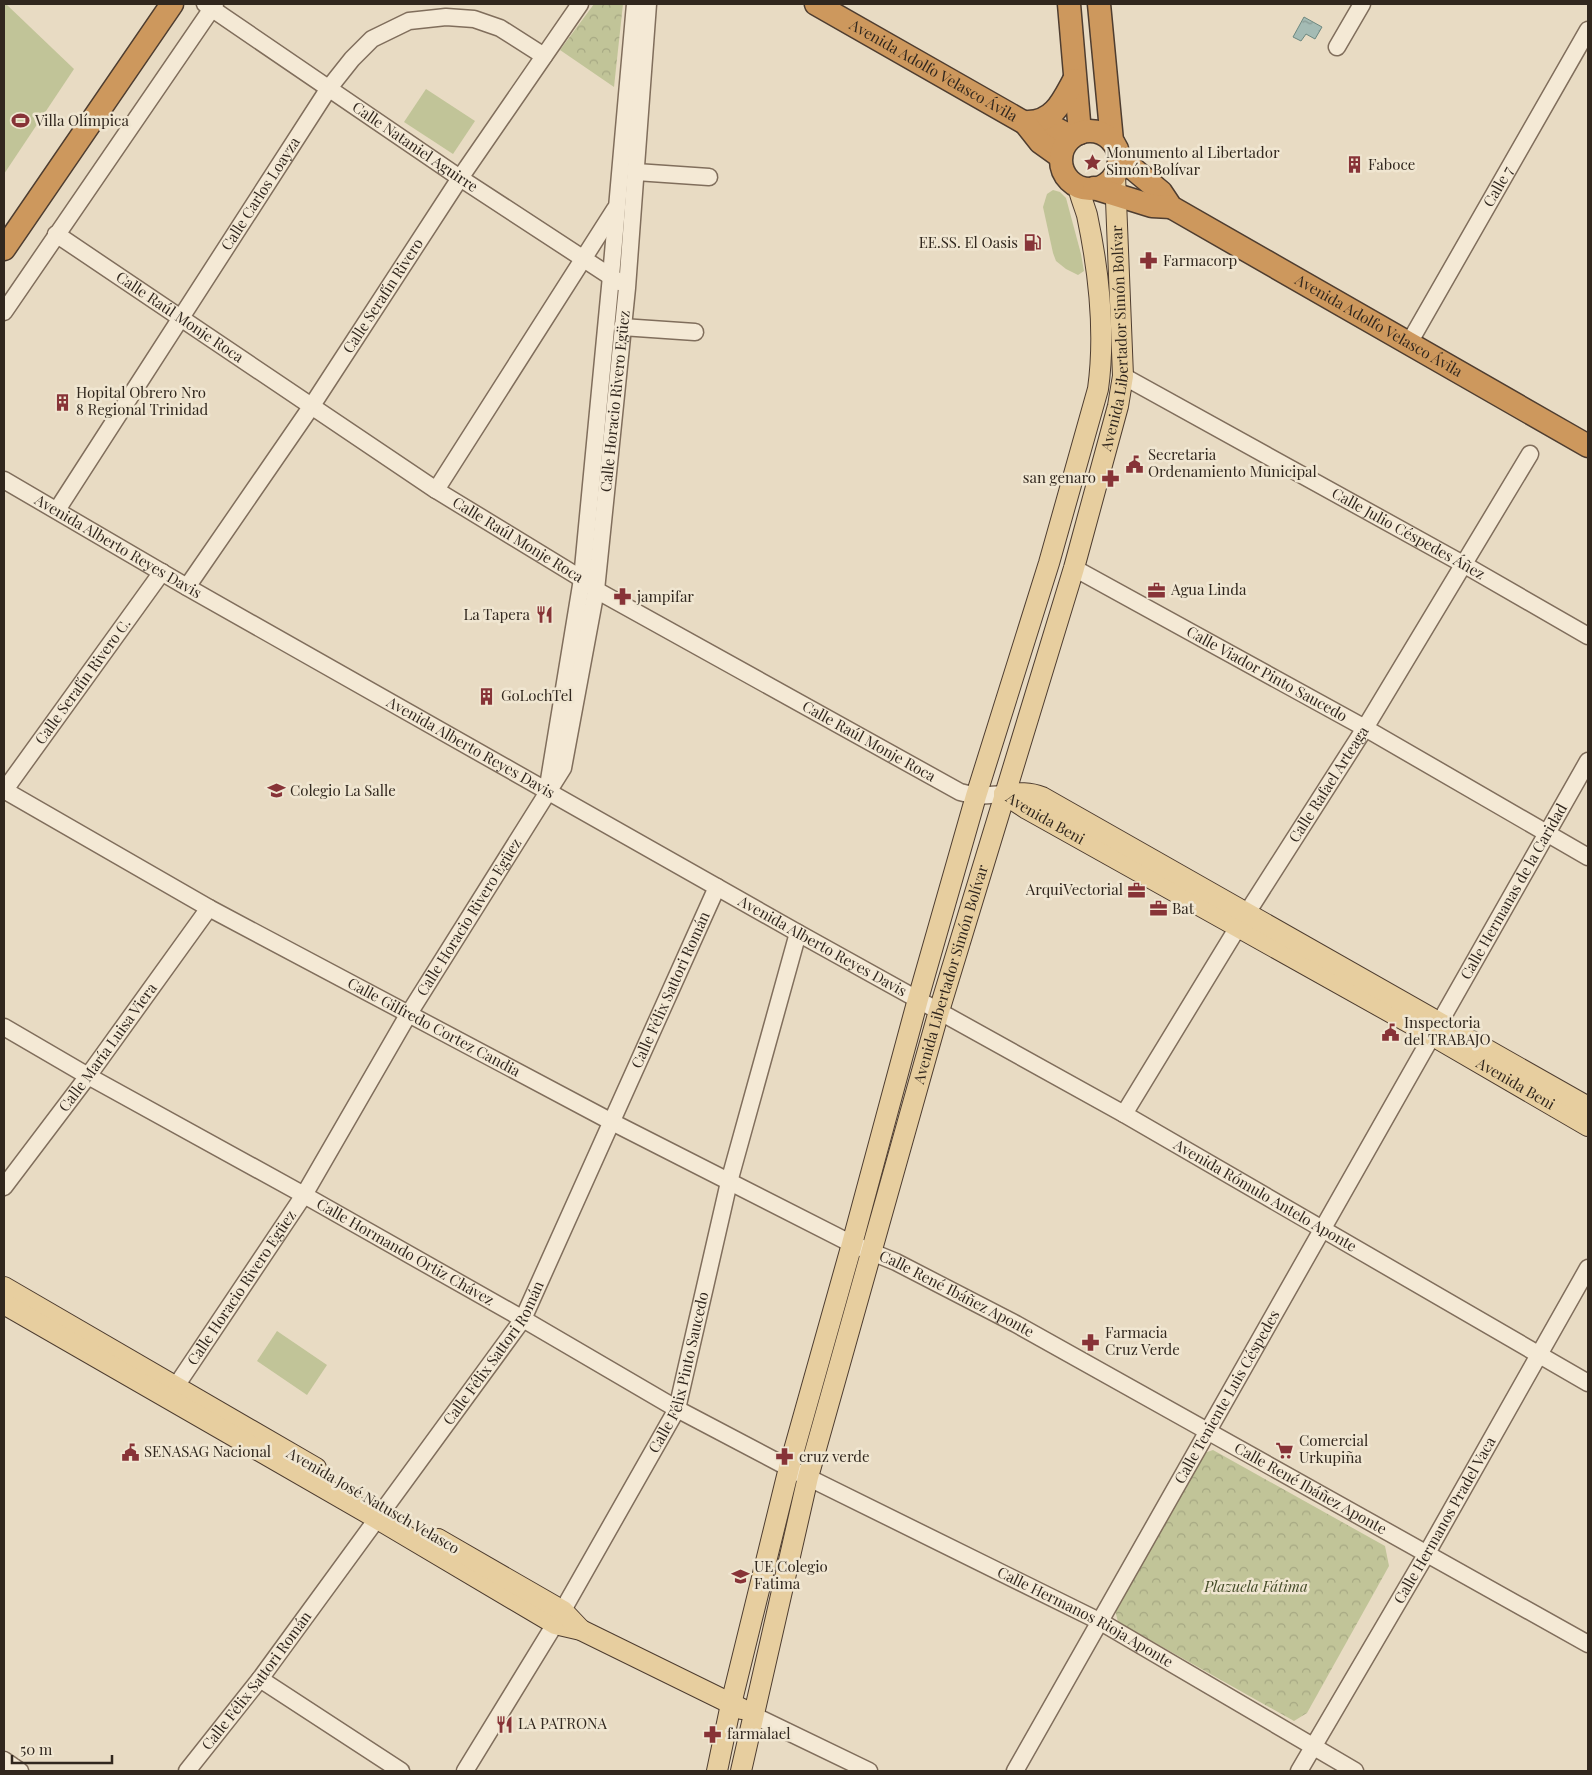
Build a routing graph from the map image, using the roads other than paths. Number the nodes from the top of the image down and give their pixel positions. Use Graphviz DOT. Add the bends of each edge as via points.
graph roads {
  1 [pos="172,4"];
  2 [pos="580,4"];
  3 [pos="635,4"];
  4 [pos="648,4"];
  5 [pos="816,4"];
  6 [pos="1069,4"];
  7 [pos="1099,4"];
  8 [pos="1362,4"];
  9 [pos="210,5"];
  10 [pos="1588,30"];
  11 [pos="1337,47"];
  12 [pos="544,56"];
  13 [pos="1074,80"];
  14 [pos="329,88"];
  15 [pos="1025,122"];
  16 [pos="1076,135"];
  17 [pos="1061,158"];
  18 [pos="1115,167"];
  19 [pos="636,172"];
  20 [pos="709,176"];
  21 [pos="460,178"];
  22 [pos="1086,187"];
  23 [pos="616,206"];
  24 [pos="1171,207"];
  25 [pos="633,211"];
  26 [pos="56,234"];
  27 [pos="4,249"];
  28 [pos="584,260"];
  29 [pos="611,276"];
  30 [pos="626,288"];
  31 [pos="4,312"];
  32 [pos="180,318"];
  33 [pos="622,327"];
  34 [pos="695,332"];
  35 [pos="1409,343"];
  36 [pos="1123,376"];
  37 [pos="311,407"];
  38 [pos="1588,446"];
  39 [pos="1530,454"];
  40 [pos="4,480"];
  41 [pos="436,490"];
  42 [pos="58,510"];
  43 [pos="1463,564"];
  44 [pos="1074,568"];
  45 [pos="162,572"];
  46 [pos="582,579"];
  47 [pos="188,587"];
  48 [pos="596,590"];
  49 [pos="1588,636"];
  50 [pos="1365,728"];
  51 [pos="1588,761"];
  52 [pos="4,790"];
  53 [pos="548,791"];
  54 [pos="1004,794"];
  55 [pos="976,796"];
  56 [pos="1546,833"];
  57 [pos="1588,857"];
  58 [pos="717,887"];
  59 [pos="209,908"];
  60 [pos="1242,920"];
  61 [pos="798,933"];
  62 [pos="918,999"];
  63 [pos="939,1011"];
  64 [pos="408,1015"];
  65 [pos="4,1027"];
  66 [pos="1437,1030"];
  67 [pos="88,1076"];
  68 [pos="1588,1107"];
  69 [pos="1124,1114"];
  70 [pos="612,1122"];
  71 [pos="1588,1126"];
  72 [pos="729,1182"];
  73 [pos="4,1187"];
  74 [pos="304,1195"];
  75 [pos="1322,1230"];
  76 [pos="852,1244"];
  77 [pos="872,1251"];
  78 [pos="1588,1268"];
  79 [pos="4,1287"];
  80 [pos="4,1304"];
  81 [pos="523,1319"];
  82 [pos="1540,1356"];
  83 [pos="1588,1383"];
  84 [pos="171,1393"];
  85 [pos="677,1410"];
  86 [pos="1208,1432"];
  87 [pos="789,1468"];
  88 [pos="808,1476"];
  89 [pos="380,1513"];
  90 [pos="1427,1553"];
  91 [pos="559,1617"];
  92 [pos="1100,1622"];
  93 [pos="1588,1644"];
  94 [pos="260,1679"];
  95 [pos="731,1704"];
  96 [pos="753,1715"];
  97 [pos="1313,1746"];
  98 [pos="4,1760"];
  99 [pos="20,1771"];
  100 [pos="187,1771"];
  101 [pos="401,1771"];
  102 [pos="465,1771"];
  103 [pos="717,1771"];
  104 [pos="741,1771"];
  105 [pos="869,1771"];
  106 [pos="1015,1771"];
  107 [pos="1299,1771"];
  108 [pos="1355,1771"];
  1 -- 27 [label="highway"];
  2 -- 12 [label="street, Calle Serafín Rivero"];
  3 -- 23 [label="street, Calle Horacio Rivero Egüez"];
  4 -- 19 [label="street, Calle Horacio Rivero Egüez"];
  5 -- 15 [label="highway, Avenida Adolfo Velasco Ávila"];
  6 -- 13 [label="highway"];
  7 -- 18 [label="highway"];
  8 -- 11 [label="street"];
  9 -- 14 [label="street, Calle Nataniel Aguirre"];
  9 -- 26 [label="street"];
  10 -- 35 [label="street, Calle 7"];
  12 -- 14 [label="street, Calle Carlos Loayza" via="500,28 474,19 409,21 372,39"];
  12 -- 21 [label="street, Calle Serafín Rivero"];
  13 -- 15 [label="highway" via="1052,114 1039,122"];
  13 -- 16 [label="highway"];
  14 -- 21 [label="street, Calle Nataniel Aguirre"];
  14 -- 32 [label="street, Calle Carlos Loayza"];
  15 -- 16 [label="highway, Avenida Adolfo Velasco Ávila"];
  15 -- 17 [label="highway, Avenida Adolfo Velasco Ávila" via="1040,142"];
  16 -- 17 [label="highway" via="1063,150"];
  16 -- 18 [label="highway" via="1098,132"];
  17 -- 22 [label="highway" via="1069,180"];
  18 -- 22 [label="highway" via="1109,181"];
  18 -- 24 [label="highway, Avenida Adolfo Velasco Ávila" via="1161,192"];
  18 -- 24 [label="highway, Avenida Adolfo Velasco Ávila" via="1152,206"];
  18 -- 36 [label="main road, Avenida Libertador Simón Bolívar"];
  19 -- 20 [label="street"];
  19 -- 25 [label="street, Calle Horacio Rivero Egüez"];
  21 -- 28 [label="street, Calle Nataniel Aguirre"];
  21 -- 37 [label="street, Calle Serafín Rivero"];
  22 -- 55 [label="main road, Avenida Libertador Simón Bolívar" via="1086,214 1100,296 1102,362 1098,389 1049,563"];
  23 -- 25 [label="street"];
  23 -- 28 [label="street"];
  23 -- 29 [label="street, Calle Horacio Rivero Egüez"];
  24 -- 35 [label="highway, Avenida Adolfo Velasco Ávila"];
  25 -- 30 [label="street, Calle Horacio Rivero Egüez"];
  26 -- 31 [label="street"];
  26 -- 32 [label="street, Calle Raúl Monje Roca"];
  28 -- 29 [label="street, Calle Nataniel Aguirre"];
  28 -- 41 [label="street"];
  29 -- 30 [label="street, Calle Nataniel Aguirre"];
  29 -- 46 [label="street, Calle Horacio Rivero Egüez"];
  30 -- 33 [label="street, Calle Horacio Rivero Egüez"];
  32 -- 37 [label="street, Calle Raúl Monje Roca"];
  32 -- 42 [label="street, Calle Carlos Loayza"];
  33 -- 34 [label="street"];
  33 -- 48 [label="street, Calle Horacio Rivero Egüez"];
  35 -- 38 [label="highway, Avenida Adolfo Velasco Ávila"];
  36 -- 43 [label="street, Calle Julio Céspedes Áñez"];
  36 -- 44 [label="main road, Avenida Libertador Simón Bolívar" via="1118,406"];
  37 -- 41 [label="street, Calle Raúl Monje Roca"];
  37 -- 47 [label="street, Calle Serafín Rivero"];
  39 -- 43 [label="street, Calle Rafael Arteaga"];
  40 -- 42 [label="street, Avenida Alberto Reyes Davis"];
  41 -- 46 [label="street, Calle Raúl Monje Roca"];
  42 -- 45 [label="street, Avenida Alberto Reyes Davis"];
  43 -- 49 [label="street, Calle Julio Céspedes Áñez"];
  43 -- 50 [label="street, Calle Rafael Arteaga"];
  44 -- 50 [label="street, Calle Viador Pinto Saucedo"];
  44 -- 54 [label="main road, Avenida Libertador Simón Bolívar"];
  45 -- 47 [label="street, Avenida Alberto Reyes Davis"];
  45 -- 52 [label="street, Calle Serafín Rivero C."];
  46 -- 48 [label="street, Calle Raúl Monje Roca"];
  46 -- 53 [label="street, Calle Horacio Rivero Egüez"];
  47 -- 53 [label="street, Avenida Alberto Reyes Davis"];
  48 -- 53 [label="street, Calle Horacio Rivero Egüez" via="563,768"];
  48 -- 55 [label="street, Calle Raúl Monje Roca" via="960,792"];
  50 -- 56 [label="street, Calle Viador Pinto Saucedo"];
  50 -- 60 [label="street, Calle Rafael Arteaga"];
  51 -- 56 [label="street, Calle Hermanas de la Caridad"];
  52 -- 59 [label="street, Calle Gilfredo Cortez Candia"];
  53 -- 58 [label="street, Avenida Alberto Reyes Davis"];
  53 -- 64 [label="street, Calle Horacio Rivero Egüez"];
  54 -- 55 [label="street, Calle Raúl Monje Roca"];
  54 -- 60 [label="main road, Avenida Beni" via="1024,792 1042,797"];
  54 -- 63 [label="main road, Avenida Libertador Simón Bolívar"];
  55 -- 62 [label="main road, Avenida Libertador Simón Bolívar"];
  56 -- 57 [label="street, Calle Viador Pinto Saucedo"];
  56 -- 66 [label="street, Calle Hermanas de la Caridad"];
  58 -- 61 [label="street, Avenida Alberto Reyes Davis"];
  58 -- 70 [label="street, Calle Félix Sattori Román"];
  59 -- 64 [label="street, Calle Gilfredo Cortez Candia"];
  59 -- 67 [label="street, Calle María Luisa Viera"];
  60 -- 66 [label="main road, Avenida Beni"];
  60 -- 69 [label="street, Calle Rafael Arteaga"];
  61 -- 62 [label="street, Avenida Alberto Reyes Davis"];
  61 -- 72 [label="street, Calle Félix Pinto Saucedo"];
  62 -- 63 [label="street, Avenida Alberto Reyes Davis"];
  62 -- 76 [label="main road, Avenida Libertador Simón Bolívar"];
  63 -- 69 [label="street, Avenida Rómulo Antelo Aponte"];
  63 -- 77 [label="main road, Avenida Libertador Simón Bolívar"];
  64 -- 70 [label="street, Calle Gilfredo Cortez Candia"];
  64 -- 74 [label="street, Calle Horacio Rivero Egüez"];
  65 -- 67 [label="street, Calle Hormando Ortiz Chávez"];
  66 -- 68 [label="main road, Avenida Beni"];
  66 -- 71 [label="main road, Avenida Beni"];
  66 -- 75 [label="street, Calle Teniente Luis Céspedes"];
  67 -- 73 [label="street, Calle María Luisa Viera"];
  67 -- 74 [label="street, Calle Hormando Ortiz Chávez"];
  69 -- 75 [label="street, Avenida Rómulo Antelo Aponte"];
  70 -- 72 [label="street, Calle Gilfredo Cortez Candia"];
  70 -- 81 [label="street, Calle Félix Sattori Román"];
  72 -- 76 [label="street, Calle Gilfredo Cortez Candia"];
  72 -- 85 [label="street, Calle Félix Pinto Saucedo"];
  74 -- 81 [label="street, Calle Hormando Ortiz Chávez"];
  74 -- 84 [label="street, Calle Horacio Rivero Egüez"];
  75 -- 82 [label="street, Avenida Rómulo Antelo Aponte"];
  75 -- 86 [label="street, Calle Teniente Luis Céspedes"];
  76 -- 77 [label="street, Calle Gilfredo Cortez Candia"];
  76 -- 87 [label="main road, Avenida Libertador Simón Bolívar"];
  77 -- 86 [label="street, Calle René Ibáñez Aponte" via="1016,1324"];
  77 -- 88 [label="main road, Avenida Libertador Simón Bolívar"];
  78 -- 82 [label="street, Calle Hermanos Pradel Vaca"];
  79 -- 84 [label="main road, Avenida José Natusch Velasco"];
  80 -- 84 [label="main road, Avenida José Natusch Velasco"];
  81 -- 85 [label="street, Calle Hormando Ortiz Chávez"];
  81 -- 89 [label="street, Calle Félix Sattori Román"];
  82 -- 83 [label="street, Avenida Rómulo Antelo Aponte"];
  82 -- 90 [label="street, Calle Hermanos Pradel Vaca"];
  84 -- 89 [label="main road, Avenida José Natusch Velasco"];
  85 -- 87 [label="street, Calle Hormando Ortiz Chávez"];
  85 -- 91 [label="street, Calle Félix Pinto Saucedo"];
  86 -- 90 [label="street, Calle René Ibáñez Aponte"];
  86 -- 92 [label="street, Calle Teniente Luis Céspedes"];
  87 -- 88 [label="street, Calle Hormando Ortiz Chávez"];
  87 -- 95 [label="main road, Avenida Libertador Simón Bolívar"];
  88 -- 92 [label="street, Calle Hermanos Rioja Aponte"];
  88 -- 96 [label="main road, Avenida Libertador Simón Bolívar"];
  89 -- 91 [label="main road, Avenida José Natusch Velasco"];
  89 -- 94 [label="street, Calle Félix Sattori Román"];
  90 -- 93 [label="street, Calle René Ibáñez Aponte"];
  90 -- 97 [label="street, Calle Hermanos Pradel Vaca"];
  91 -- 95 [label="main road, Avenida José Natusch Velasco"];
  91 -- 102 [label="street, Calle Félix Pinto Saucedo"];
  92 -- 97 [label="street, Calle Hermanos Rioja Aponte"];
  92 -- 106 [label="street, Calle Teniente Luis Céspedes"];
  94 -- 100 [label="street, Calle Félix Sattori Román"];
  94 -- 101 [label="street"];
  95 -- 96 [label="main road, Avenida José Natusch Velasco"];
  95 -- 103 [label="main road, Avenida Libertador Simón Bolívar"];
  96 -- 104 [label="main road, Avenida Libertador Simón Bolívar"];
  96 -- 105 [label="street"];
  97 -- 107 [label="street, Calle Hermanos Pradel Vaca"];
  97 -- 108 [label="street, Calle Hermanos Rioja Aponte"];
  98 -- 99 [label="street"];
}
